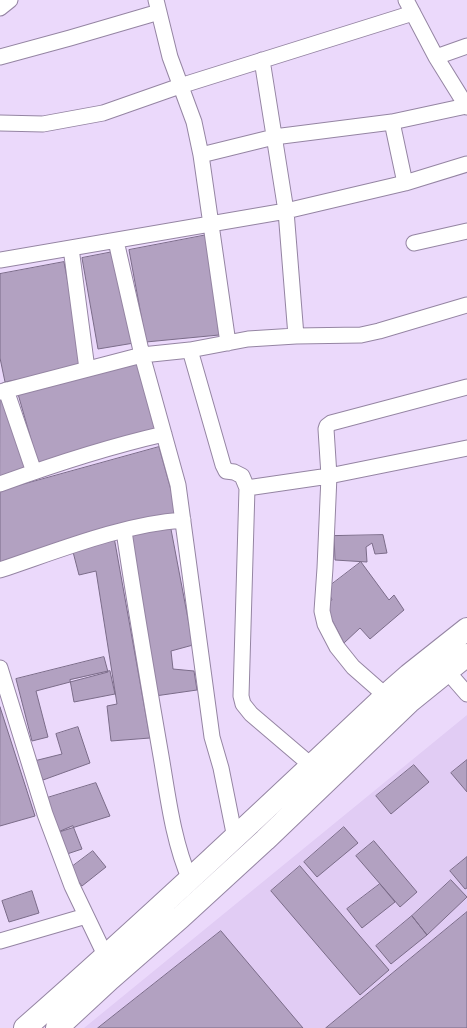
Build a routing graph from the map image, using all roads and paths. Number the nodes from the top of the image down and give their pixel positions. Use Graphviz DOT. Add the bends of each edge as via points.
graph roads {
  1 [pos="158,6"];
  2 [pos="409,7"];
  3 [pos="467,46"];
  4 [pos="0,57"];
  5 [pos="436,57"];
  6 [pos="262,60"];
  7 [pos="180,86"];
  8 [pos="467,107"];
  9 [pos="392,122"];
  10 [pos="0,123"];
  11 [pos="274,137"];
  12 [pos="201,155"];
  13 [pos="467,164"];
  14 [pos="404,184"];
  15 [pos="286,211"];
  16 [pos="210,224"];
  17 [pos="467,231"];
  18 [pos="116,240"];
  19 [pos="414,243"];
  20 [pos="71,248"];
  21 [pos="0,260"];
  22 [pos="467,305"];
  23 [pos="296,336"];
  24 [pos="228,343"];
  25 [pos="190,350"];
  26 [pos="142,355"];
  27 [pos="87,369"];
  28 [pos="467,387"];
  29 [pos="3,391"];
  30 [pos="164,434"];
  31 [pos="467,448"];
  32 [pos="34,472"];
  33 [pos="329,476"];
  34 [pos="0,484"];
  35 [pos="247,488"];
  36 [pos="183,520"];
  37 [pos="124,531"];
  38 [pos="0,570"];
  39 [pos="467,629"];
  40 [pos="467,655"];
  41 [pos="0,668"];
  42 [pos="447,670"];
  43 [pos="416,683"];
  44 [pos="3,691"];
  45 [pos="467,694"];
  46 [pos="386,696"];
  47 [pos="312,766"];
  48 [pos="235,838"];
  49 [pos="190,880"];
  50 [pos="86,916"];
  51 [pos="0,941"];
  52 [pos="106,957"];
  53 [pos="25,1028"];
  54 [pos="57,1028"];
  1 -- 4 [label="street" via="70,38"];
  1 -- 7 [label="street"];
  2 -- 5 [label="street"];
  2 -- 6 [label="street"];
  3 -- 5 [label="street"];
  5 -- 8 [label="street"];
  6 -- 7 [label="street"];
  6 -- 11 [label="street"];
  7 -- 10 [label="street" via="103,113 43,124"];
  7 -- 12 [label="street" via="194,122"];
  8 -- 9 [label="street"];
  9 -- 11 [label="street"];
  9 -- 14 [label="street"];
  11 -- 12 [label="street"];
  11 -- 15 [label="street"];
  12 -- 16 [label="street"];
  13 -- 14 [label="street"];
  14 -- 15 [label="street"];
  15 -- 16 [label="street"];
  15 -- 23 [label="street"];
  16 -- 18 [label="street"];
  16 -- 24 [label="street"];
  17 -- 19 [label="street"];
  18 -- 20 [label="street"];
  18 -- 26 [label="street"];
  20 -- 21 [label="street"];
  20 -- 27 [label="street"];
  22 -- 23 [label="street" via="379,332 360,335"];
  23 -- 24 [label="street"];
  24 -- 25 [label="street"];
  25 -- 26 [label="street"];
  25 -- 35 [label="street" via="223,465 226,471 242,476"];
  26 -- 27 [label="street"];
  26 -- 30 [label="street"];
  27 -- 29 [label="street"];
  28 -- 33 [label="street" via="327,426"];
  29 -- 32 [label="street"];
  30 -- 32 [label="street" via="62,461"];
  30 -- 36 [label="street" via="178,485"];
  31 -- 33 [label="street"];
  32 -- 34 [label="street"];
  33 -- 35 [label="street"];
  33 -- 46 [label="street" via="323,618 337,647 353,667"];
  35 -- 47 [label="street" via="241,696 243,704 251,714"];
  36 -- 37 [label="street"];
  36 -- 48 [label="street" via="212,737"];
  37 -- 38 [label="street"];
  37 -- 49 [label="street" via="170,807 180,856"];
  39 -- 43 [label="main road"];
  40 -- 42 [label="main road"];
  41 -- 44 [label="street"];
  42 -- 43 [label="main road"];
  42 -- 45 [label="street"];
  43 -- 46 [label="main road"];
  43 -- 54 [label="main road" via="409,702 259,846"];
  44 -- 50 [label="street" via="72,886"];
  46 -- 47 [label="main road"];
  47 -- 48 [label="main road"];
  48 -- 49 [label="main road"];
  49 -- 52 [label="main road"];
  50 -- 51 [label="street"];
  50 -- 52 [label="street"];
  52 -- 53 [label="main road"];
}
